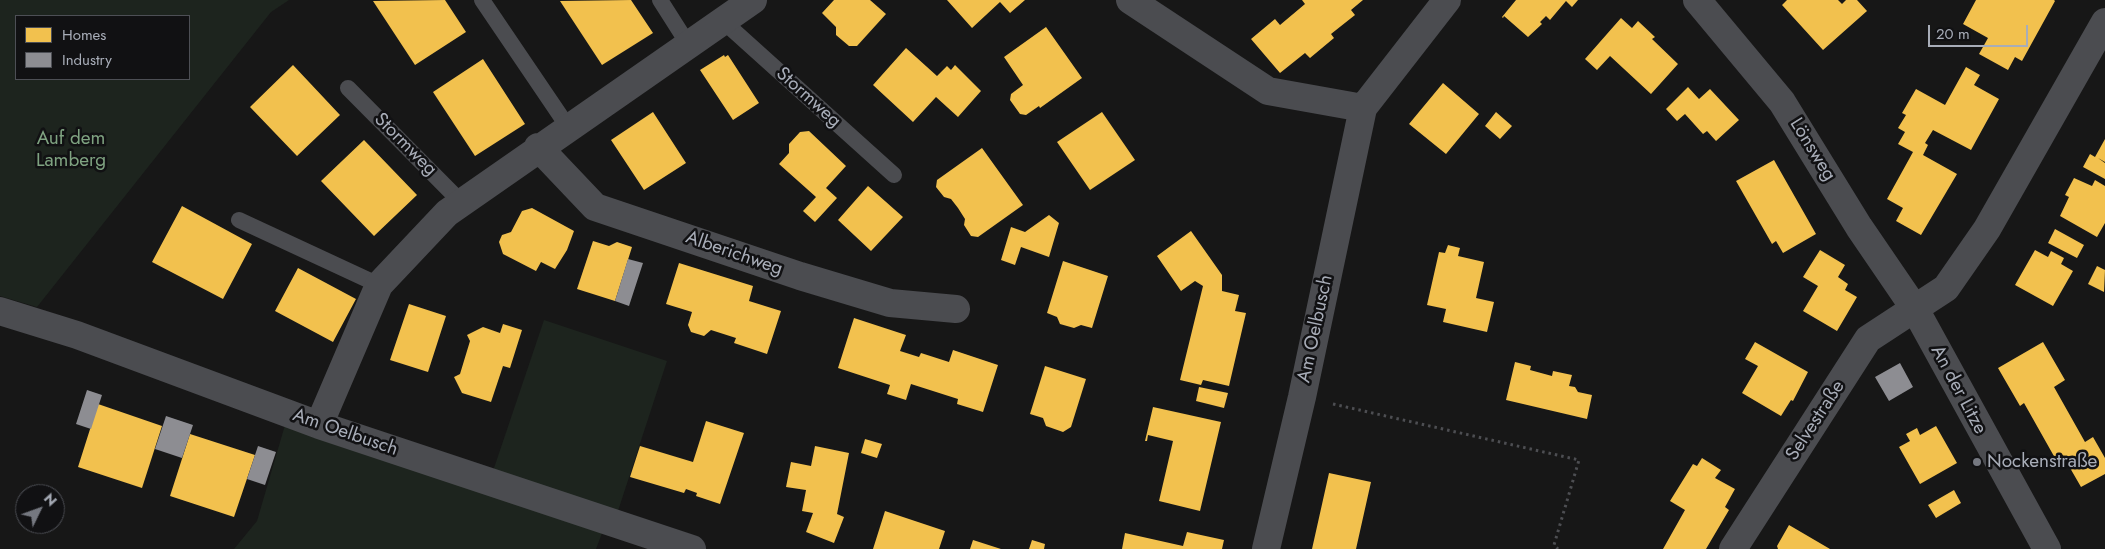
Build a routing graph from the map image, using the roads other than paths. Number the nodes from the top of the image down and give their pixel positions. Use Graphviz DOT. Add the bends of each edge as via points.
graph roads {
  1 [pos="482,0"];
  2 [pos="660,0"];
  3 [pos="754,0"];
  4 [pos="1130,0"];
  5 [pos="1447,0"];
  6 [pos="1697,0"];
  7 [pos="722,21"];
  8 [pos="2105,22"];
  9 [pos="688,44"];
  10 [pos="348,88"];
  11 [pos="1363,108"];
  12 [pos="568,127"];
  13 [pos="538,147"];
  14 [pos="894,175"];
  15 [pos="461,202"];
  16 [pos="239,220"];
  17 [pos="379,285"];
  18 [pos="956,309"];
  19 [pos="1914,309"];
  20 [pos="0,311"];
  21 [pos="319,425"];
  22 [pos="692,549"];
  23 [pos="1266,549"];
  24 [pos="1733,549"];
  25 [pos="2047,549"];
  1 -- 12 [label="lane"];
  2 -- 9 [label="lane"];
  3 -- 7 [label="street"];
  4 -- 11 [label="street" via="1268,91"];
  5 -- 11 [label="street, Am Oelbusch"];
  6 -- 19 [label="street, Lönsweg" via="1782,102"];
  7 -- 9 [label="street"];
  7 -- 14 [label="lane, Stormweg"];
  8 -- 19 [label="street" via="1987,229 1946,288"];
  9 -- 12 [label="street"];
  10 -- 15 [label="lane, Stormweg"];
  11 -- 23 [label="street, Am Oelbusch" via="1302,397"];
  12 -- 13 [label="street"];
  13 -- 15 [label="street"];
  13 -- 18 [label="street, Alberichweg" via="595,207 890,303"];
  15 -- 17 [label="street"];
  16 -- 17 [label="lane"];
  17 -- 21 [label="street"];
  19 -- 24 [label="street, Selvestraße" via="1868,339"];
  19 -- 25 [label="street, An der Litze"];
  20 -- 21 [label="street, Am Oelbusch" via="78,335"];
  21 -- 22 [label="street, Am Oelbusch"];
}
